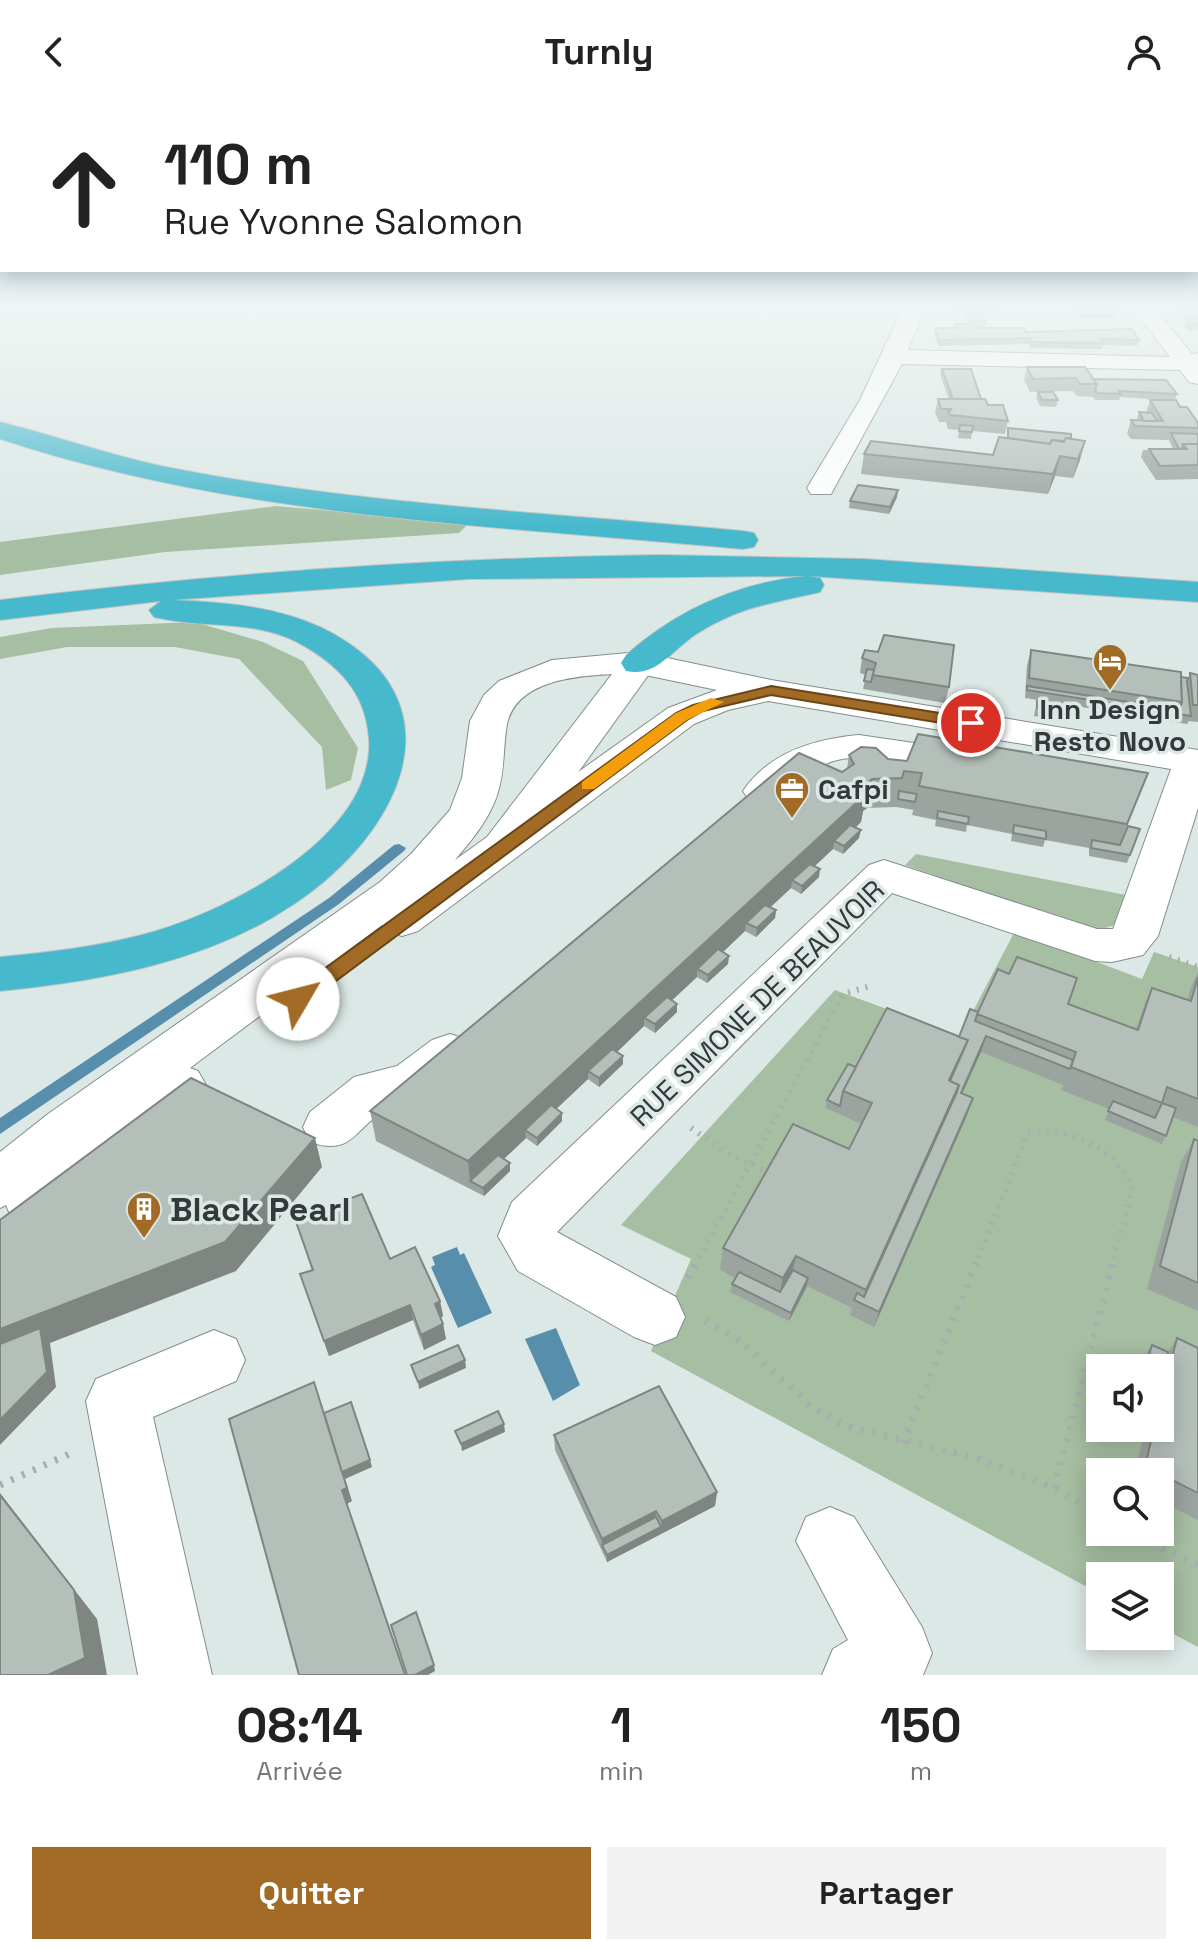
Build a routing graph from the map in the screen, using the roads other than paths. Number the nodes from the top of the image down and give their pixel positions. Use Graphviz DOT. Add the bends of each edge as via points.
graph roads {
  1 [pos="884,380"];
  2 [pos="0,430"];
  3 [pos="821,488"];
  4 [pos="769,542"];
  5 [pos="1198,568"];
  6 [pos="0,584"];
  7 [pos="1198,594"];
  8 [pos="0,612"];
  9 [pos="639,663"];
  10 [pos="771,691"];
  11 [pos="1190,774"];
  12 [pos="737,813"];
  13 [pos="502,847"];
  14 [pos="0,974"];
  15 [pos="486,1025"];
  16 [pos="329,1127"];
  17 [pos="0,1184"];
  18 [pos="0,1214"];
  19 [pos="665,1310"];
  20 [pos="214,1360"];
  21 [pos="830,1541"];
  22 [pos="175,1675"];
  23 [pos="859,1675"];
  1 -- 3 [label="street"];
  2 -- 4 [label="highway" via="102,463 266,494"];
  4 -- 5 [label="highway"];
  4 -- 6 [label="highway" via="452,545 254,557"];
  7 -- 8 [label="highway" via="916,571 612,565 256,581"];
  7 -- 9 [label="highway" via="851,584 781,587 702,617 664,639"];
  8 -- 14 [label="highway" via="170,610 288,626 357,668 387,713 391,741 381,786 343,842 311,871 257,906 192,936 125,958"];
  9 -- 10 [label="street"];
  9 -- 13 [label="street"];
  9 -- 17 [label="street" via="552,670 514,689 490,716 481,784 471,810 396,893 67,1129"];
  10 -- 11 [label="street"];
  10 -- 13 [label="street" via="718,701 681,716"];
  11 -- 12 [label="street" via="852,748 797,762"];
  11 -- 19 [label="street, RUE SIMONE DE BEAUVOIR" via="1135,936 1127,943 1095,945 884,875 532,1219 527,1236 538,1253"];
  13 -- 18 [label="street"];
  15 -- 16 [label="street" via="411,1083 372,1092"];
  20 -- 22 [label="street" via="118,1401"];
  21 -- 23 [label="street" via="896,1653"];
}
